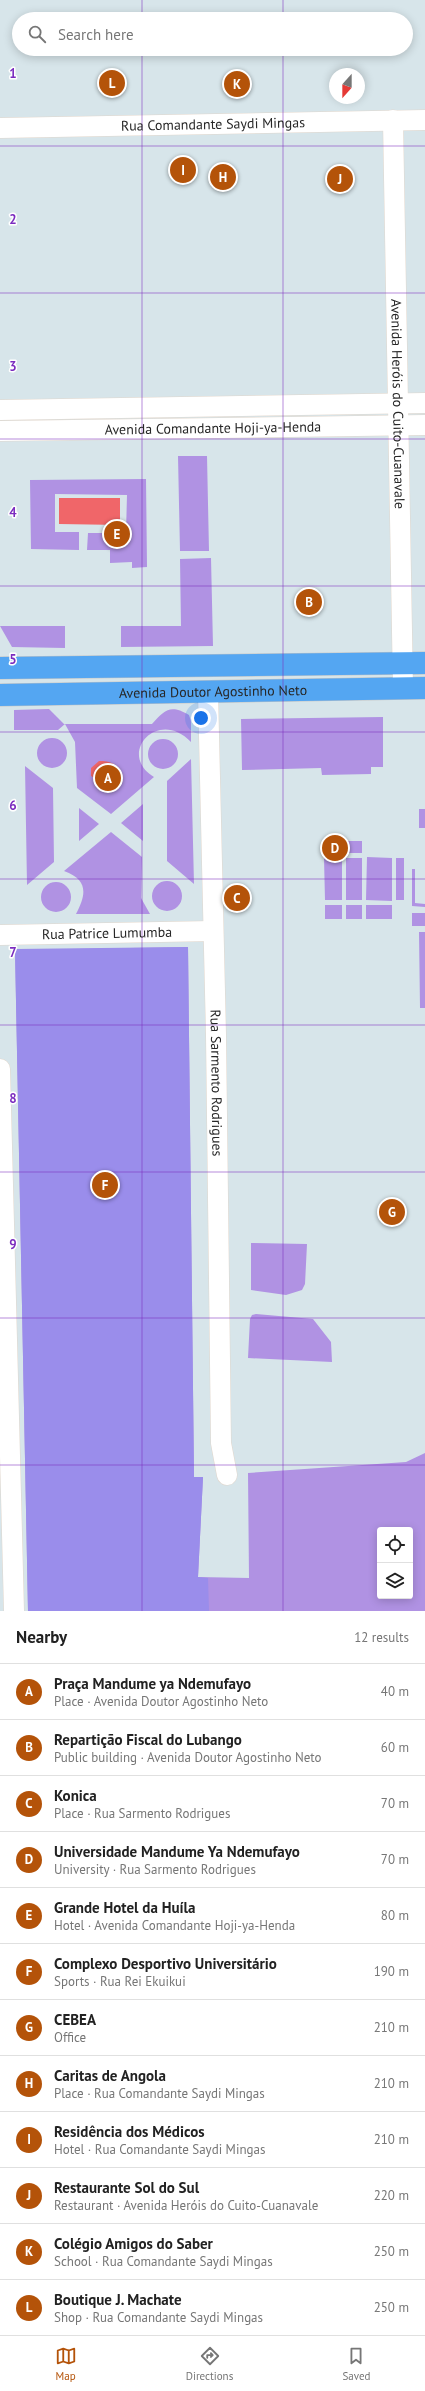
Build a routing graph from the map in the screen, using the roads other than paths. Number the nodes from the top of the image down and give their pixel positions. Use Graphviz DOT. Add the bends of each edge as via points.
graph roads {
  1 [pos="393,120"];
  2 [pos="425,120"];
  3 [pos="0,128"];
  4 [pos="398,403"];
  5 [pos="425,403"];
  6 [pos="0,410"];
  7 [pos="398,425"];
  8 [pos="425,425"];
  9 [pos="0,432"];
  10 [pos="403,663"];
  11 [pos="425,663"];
  12 [pos="0,668"];
  13 [pos="403,688"];
  14 [pos="425,688"];
  15 [pos="208,692"];
  16 [pos="0,695"];
  17 [pos="213,931"];
  18 [pos="0,935"];
  19 [pos="0,1068"];
  20 [pos="227,1475"];
  21 [pos="5,1481"];
  22 [pos="14,1611"];
  1 -- 2 [label="street, Rua Comandante Saydi Mingas"];
  1 -- 3 [label="street, Rua Comandante Saydi Mingas"];
  1 -- 4 [label="street, Avenida Heróis do Cuito-Cuanavale"];
  4 -- 5 [label="street, Avenida Comandante Hoji-ya-Henda"];
  4 -- 6 [label="street, Avenida Comandante Hoji-ya-Henda"];
  4 -- 7 [label="street, Avenida Heróis do Cuito-Cuanavale"];
  7 -- 8 [label="street, Avenida Comandante Hoji-ya-Henda"];
  7 -- 9 [label="street, Avenida Comandante Hoji-ya-Henda"];
  7 -- 10 [label="street, Avenida Heróis do Cuito-Cuanavale"];
  10 -- 11 [label="main road, Avenida Doutor Agostinho Neto"];
  10 -- 12 [label="main road, Avenida Doutor Agostinho Neto"];
  10 -- 13 [label="street, Avenida Heróis do Cuito-Cuanavale"];
  13 -- 14 [label="main road, Avenida Doutor Agostinho Neto"];
  13 -- 15 [label="main road, Avenida Doutor Agostinho Neto"];
  15 -- 16 [label="main road, Avenida Doutor Agostinho Neto"];
  15 -- 17 [label="street, Rua Sarmento Rodrigues"];
  17 -- 18 [label="street, Rua Patrice Lumumba"];
  17 -- 20 [label="street, Rua Sarmento Rodrigues" via="221,1443"];
  19 -- 21 [label="street"];
  21 -- 22 [label="street"];
}
